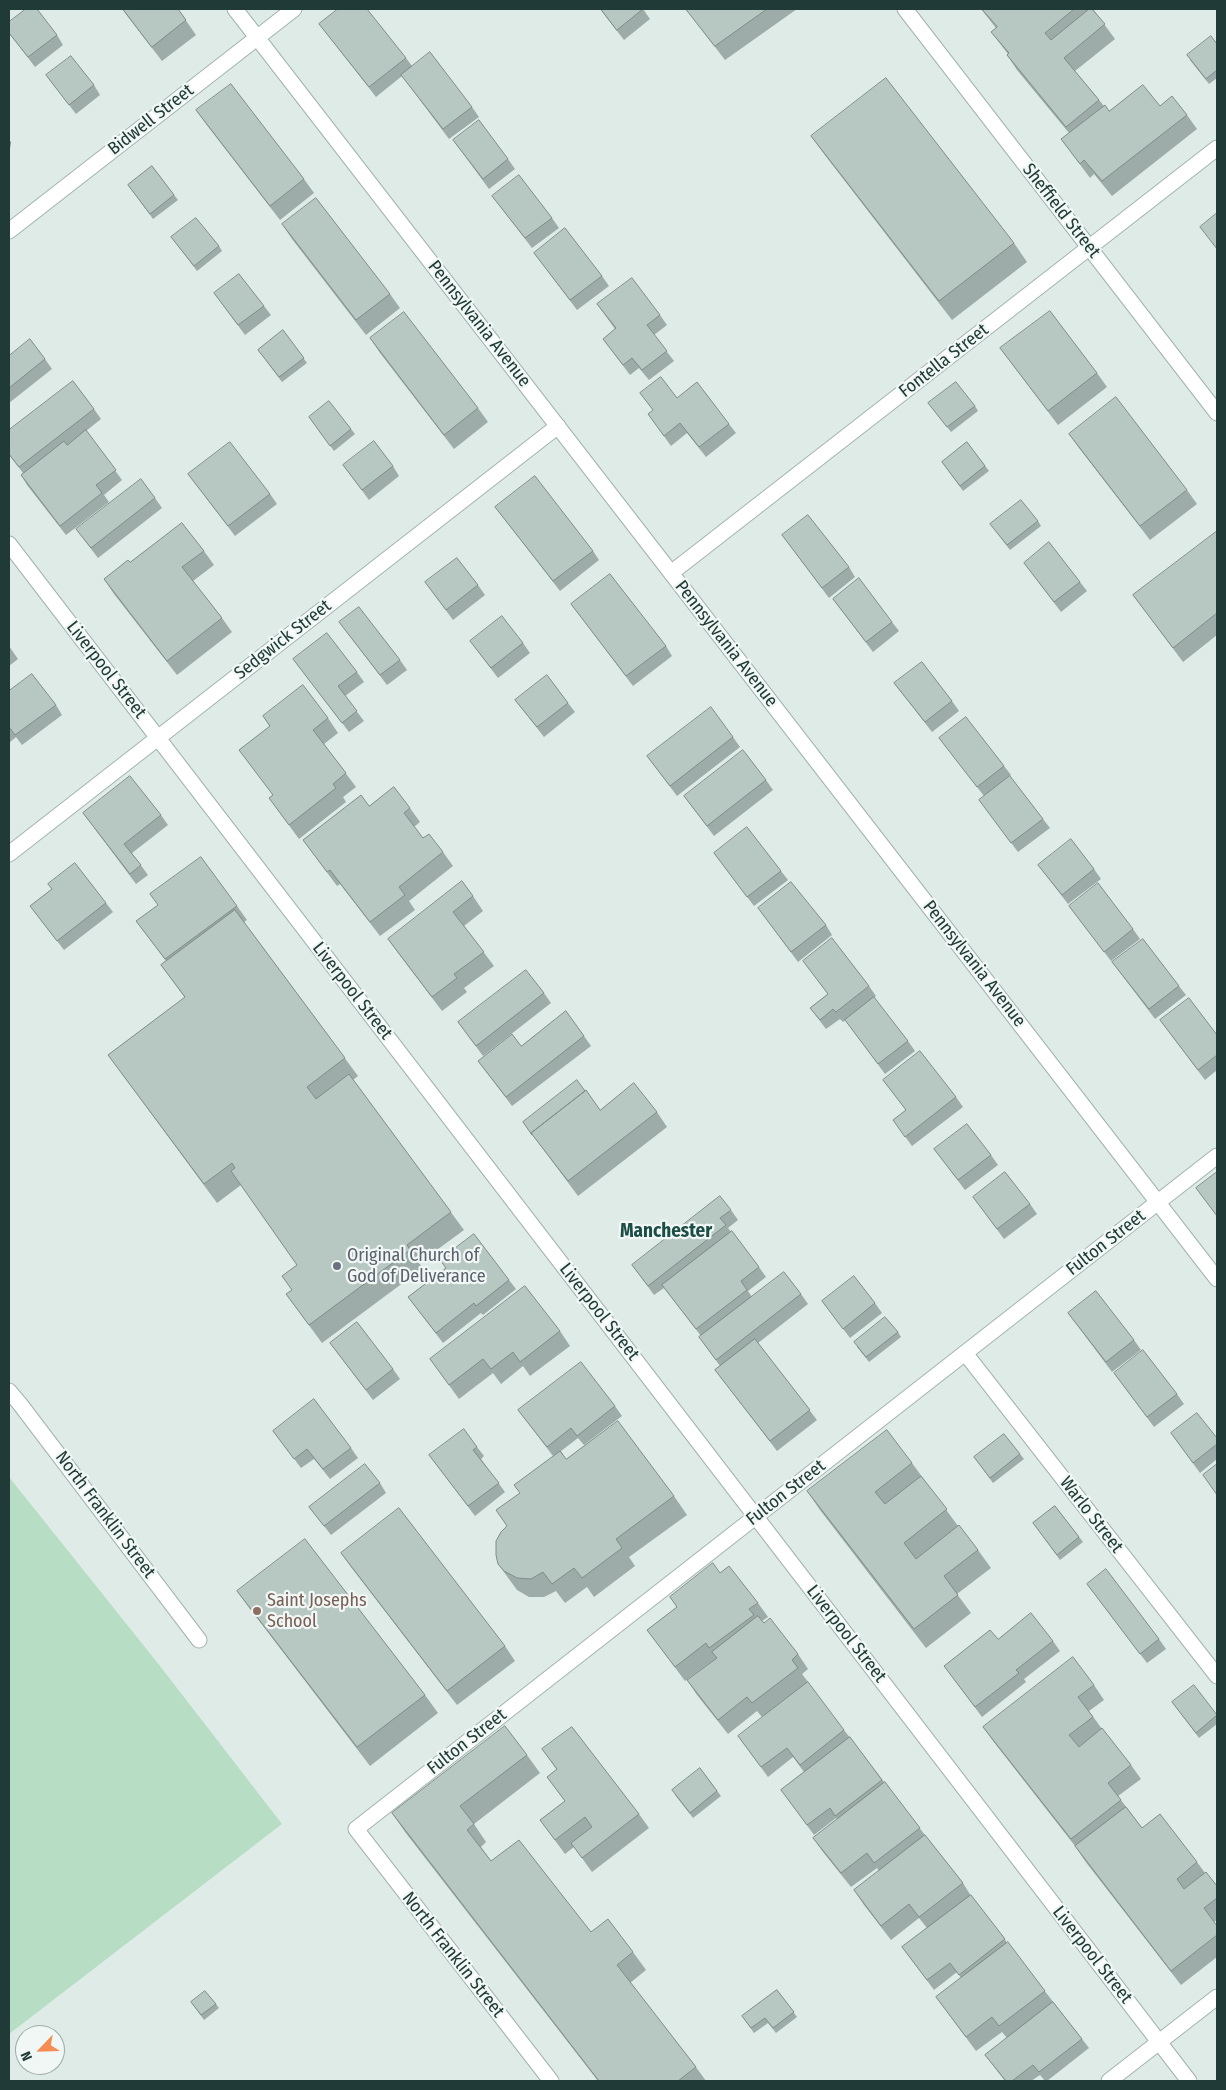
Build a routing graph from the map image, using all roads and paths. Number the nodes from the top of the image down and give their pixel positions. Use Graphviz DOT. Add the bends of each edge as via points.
graph roads {
  1 [pos="235,9"];
  2 [pos="294,9"];
  3 [pos="905,9"];
  4 [pos="257,37"];
  5 [pos="1217,148"];
  6 [pos="9,231"];
  7 [pos="1089,248"];
  8 [pos="1217,413"];
  9 [pos="558,426"];
  10 [pos="9,544"];
  11 [pos="671,573"];
  12 [pos="158,738"];
  13 [pos="9,854"];
  14 [pos="1217,1156"];
  15 [pos="1158,1202"];
  16 [pos="1217,1279"];
  17 [pos="965,1353"];
  18 [pos="9,1391"];
  19 [pos="756,1517"];
  20 [pos="199,1640"];
  21 [pos="1217,1676"];
  22 [pos="356,1829"];
  23 [pos="1217,1996"];
  24 [pos="1159,2042"];
  25 [pos="551,2081"];
  26 [pos="1109,2081"];
  27 [pos="1189,2081"];
  1 -- 4 [label="street, Pennsylvania Avenue"];
  2 -- 4 [label="street, Bidwell Street"];
  3 -- 7 [label="street, Sheffield Street"];
  4 -- 6 [label="street, Bidwell Street"];
  4 -- 9 [label="street, Pennsylvania Avenue"];
  5 -- 7 [label="street, Fontella Street"];
  7 -- 8 [label="street, Sheffield Street"];
  7 -- 11 [label="street, Fontella Street"];
  9 -- 11 [label="street, Pennsylvania Avenue"];
  9 -- 12 [label="street, Sedgwick Street"];
  10 -- 12 [label="street, Liverpool Street"];
  11 -- 15 [label="street, Pennsylvania Avenue"];
  12 -- 13 [label="street, Sedgwick Street"];
  12 -- 19 [label="street, Liverpool Street"];
  14 -- 15 [label="street, Fulton Street"];
  15 -- 16 [label="street, Pennsylvania Avenue"];
  15 -- 17 [label="street, Fulton Street"];
  17 -- 19 [label="street, Fulton Street"];
  17 -- 21 [label="street, Warlo Street"];
  18 -- 20 [label="street, North Franklin Street"];
  19 -- 22 [label="street, Fulton Street"];
  19 -- 24 [label="street, Liverpool Street"];
  22 -- 25 [label="street, North Franklin Street"];
  23 -- 24 [label="street"];
  24 -- 26 [label="street"];
  24 -- 27 [label="street, Liverpool Street"];
}
